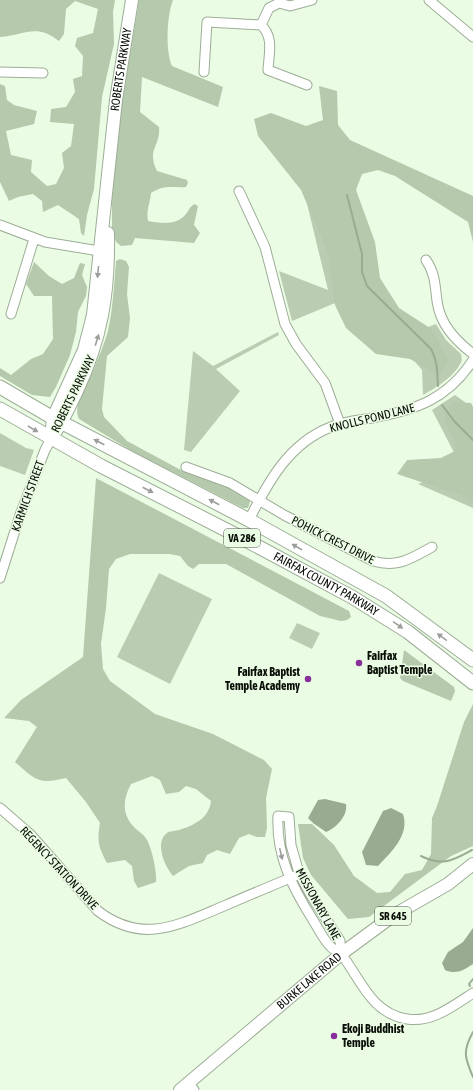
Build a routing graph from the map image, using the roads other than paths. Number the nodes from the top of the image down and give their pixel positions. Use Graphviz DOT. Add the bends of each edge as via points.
graph roads {
  1 [pos="132,0"];
  2 [pos="312,0"];
  3 [pos="429,0"];
  4 [pos="279,2"];
  5 [pos="261,24"];
  6 [pos="473,37"];
  7 [pos="0,72"];
  8 [pos="204,72"];
  9 [pos="44,73"];
  10 [pos="307,85"];
  11 [pos="239,191"];
  12 [pos="0,225"];
  13 [pos="34,239"];
  14 [pos="104,252"];
  15 [pos="426,260"];
  16 [pos="11,314"];
  17 [pos="473,354"];
  18 [pos="473,360"];
  19 [pos="0,387"];
  20 [pos="0,409"];
  21 [pos="58,420"];
  22 [pos="340,424"];
  23 [pos="51,439"];
  24 [pos="186,467"];
  25 [pos="259,500"];
  26 [pos="248,520"];
  27 [pos="432,547"];
  28 [pos="0,578"];
  29 [pos="473,660"];
  30 [pos="473,683"];
  31 [pos="0,808"];
  32 [pos="473,864"];
  33 [pos="300,874"];
  34 [pos="473,875"];
  35 [pos="289,878"];
  36 [pos="448,884"];
  37 [pos="341,954"];
  38 [pos="473,993"];
  39 [pos="188,1088"];
  1 -- 14 [label="main road, ROBERTS PARKWAY" via="116,100"];
  2 -- 4 [label="street" via="290,6"];
  3 -- 6 [label="street"];
  4 -- 5 [label="street" via="269,8"];
  5 -- 8 [label="street" via="207,22"];
  5 -- 10 [label="street" via="270,37 268,70"];
  7 -- 9 [label="street"];
  11 -- 22 [label="street" via="265,247 285,324 296,344 325,383"];
  12 -- 13 [label="street"];
  13 -- 14 [label="street" via="71,248"];
  13 -- 16 [label="street"];
  14 -- 21 [label="main road, ROBERTS PARKWAY" via="105,305 99,335 92,357"];
  15 -- 17 [label="street" via="434,273 438,308 445,324 457,341"];
  18 -- 22 [label="street, KNOLLS POND LANE" via="455,383 427,403 405,412"];
  19 -- 21 [label="highway, FAIRFAX COUNTY PARKWAY / VA 286"];
  20 -- 23 [label="highway, FAIRFAX COUNTY PARKWAY / VA 286, one-way"];
  21 -- 23 [label="main road, ROBERTS PARKWAY"];
  26 -- 21 [label="highway, FAIRFAX COUNTY PARKWAY / VA 286, one-way"];
  22 -- 25 [label="street, KNOLLS POND LANE" via="330,427 295,449 276,472"];
  23 -- 28 [label="street, KARMICH STREET" via="20,515"];
  23 -- 30 [label="highway, FAIRFAX COUNTY PARKWAY / VA 286, one-way" via="352,597 408,632"];
  24 -- 25 [label="street, POHICK CREST DRIVE" via="230,482"];
  25 -- 26 [label="street, KNOLLS POND LANE"];
  25 -- 27 [label="street, POHICK CREST DRIVE" via="357,554 386,564 407,561"];
  29 -- 26 [label="highway, FAIRFAX COUNTY PARKWAY / VA 286, one-way" via="386,596"];
  31 -- 35 [label="street, REGENCY STATION DRIVE" via="35,840 98,911 126,927 148,930 173,927"];
  32 -- 36 [label="main road, BURKE LAKE ROAD / SR 645"];
  33 -- 35 [label="street, REGENCY STATION DRIVE"];
  33 -- 35 [label="street, MISSIONARY LANE, one-way" via="291,845 289,817 278,816 280,847"];
  33 -- 37 [label="street, MISSIONARY LANE" via="340,941"];
  34 -- 36 [label="main road, BURKE LAKE ROAD / SR 645"];
  35 -- 37 [label="street, MISSIONARY LANE" via="330,946"];
  36 -- 37 [label="main road, BURKE LAKE ROAD / SR 645" via="394,915"];
  37 -- 38 [label="street" via="373,1001 397,1016 415,1019 432,1017"];
  37 -- 39 [label="main road, BURKE LAKE ROAD / SR 645"];
}
